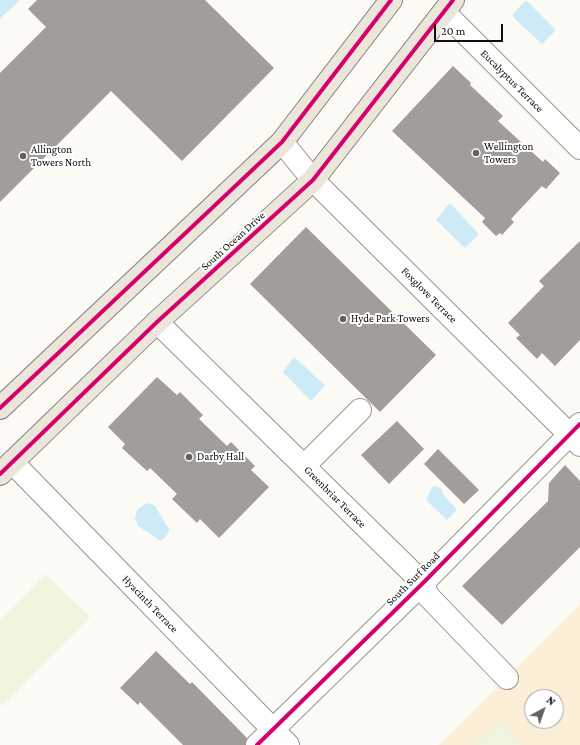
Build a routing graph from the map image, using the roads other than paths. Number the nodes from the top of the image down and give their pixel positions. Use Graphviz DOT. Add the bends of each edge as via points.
graph roads {
  1 [pos="391,0"];
  2 [pos="449,6"];
  3 [pos="282,142"];
  4 [pos="580,148"];
  5 [pos="313,180"];
  6 [pos="157,322"];
  7 [pos="0,408"];
  8 [pos="360,410"];
  9 [pos="576,435"];
  10 [pos="304,466"];
  11 [pos="6,468"];
  12 [pos="423,583"];
  13 [pos="507,678"];
  14 [pos="272,729"];
  15 [pos="257,745"];
  16 [pos="288,745"];
  1 -- 3 [label="main road"];
  2 -- 4 [label="street, Eucalyptus Terrace"];
  2 -- 5 [label="main road, South Ocean Drive"];
  3 -- 5 [label="street, Foxglove Terrace"];
  3 -- 7 [label="main road"];
  5 -- 6 [label="main road, South Ocean Drive"];
  5 -- 9 [label="street, Foxglove Terrace"];
  6 -- 10 [label="street, Greenbriar Terrace"];
  6 -- 11 [label="main road, South Ocean Drive"];
  8 -- 10 [label="street"];
  9 -- 12 [label="street, South Surf Road"];
  10 -- 12 [label="street, Greenbriar Terrace"];
  11 -- 14 [label="street, Hyacinth Terrace"];
  12 -- 13 [label="street, Greenbriar Terrace" via="428,596"];
  12 -- 14 [label="street, South Surf Road"];
  14 -- 15 [label="street, South Surf Road"];
  14 -- 16 [label="street, Hyacinth Terrace"];
}
